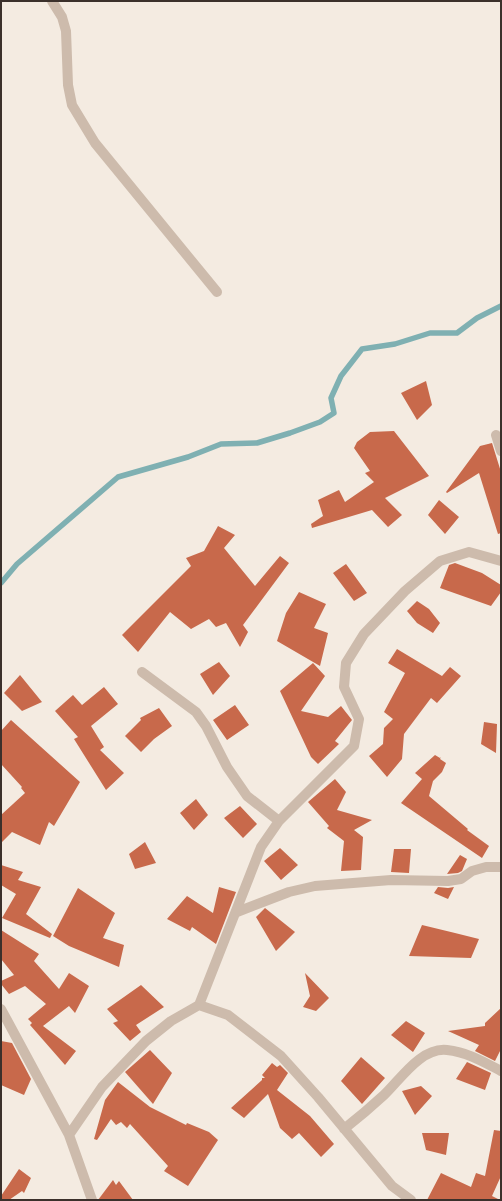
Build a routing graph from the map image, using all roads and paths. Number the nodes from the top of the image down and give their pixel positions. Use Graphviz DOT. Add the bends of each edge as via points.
graph roads {
  1 [pos="52,1"];
  2 [pos="216,292"];
  3 [pos="496,435"];
  4 [pos="501,450"];
  5 [pos="501,561"];
  6 [pos="142,672"];
  7 [pos="279,821"];
  8 [pos="501,867"];
  9 [pos="237,912"];
  10 [pos="199,1005"];
  11 [pos="1,1008"];
  12 [pos="501,1071"];
  13 [pos="344,1129"];
  14 [pos="69,1135"];
  15 [pos="92,1200"];
  16 [pos="411,1200"];
  1 -- 2 [label="street" via="62,17 66,30 68,85 72,105 95,143"];
  3 -- 4 [label="street"];
  5 -- 7 [label="street" via="469,552 440,560 405,591 364,634 346,663 344,687 359,719 354,746"];
  6 -- 7 [label="street" via="196,712 247,796"];
  7 -- 9 [label="street" via="260,847"];
  8 -- 9 [label="street" via="486,867 472,871 461,879 448,881 391,880 315,886 275,897"];
  9 -- 10 [label="street"];
  10 -- 13 [label="street" via="228,1015 281,1056"];
  10 -- 14 [label="street" via="171,1021 146,1041 102,1087"];
  11 -- 14 [label="street"];
  12 -- 13 [label="street" via="470,1055 445,1049 424,1055"];
  13 -- 16 [label="street" via="392,1186"];
  14 -- 15 [label="street"];
}
